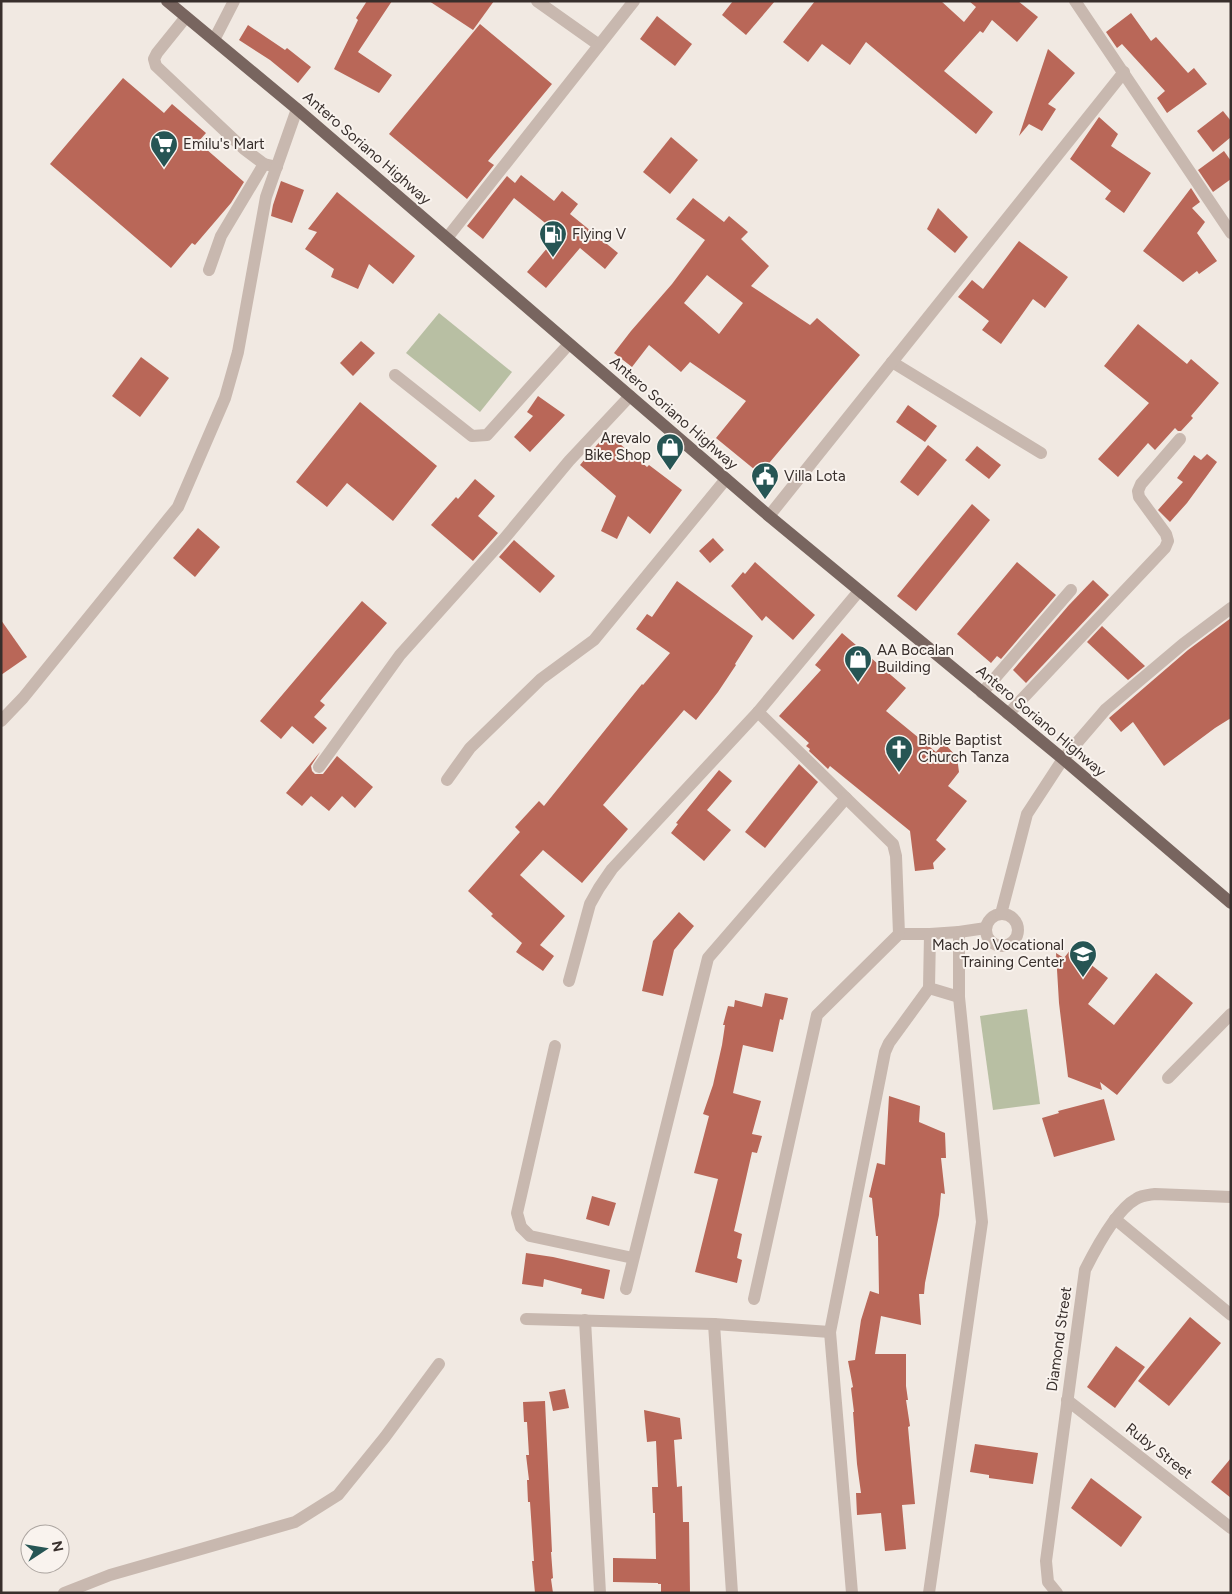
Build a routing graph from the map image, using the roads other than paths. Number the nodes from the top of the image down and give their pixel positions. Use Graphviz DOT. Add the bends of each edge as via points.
graph roads {
  1 [pos="167,1"];
  2 [pos="234,1"];
  3 [pos="537,1"];
  4 [pos="634,1"];
  5 [pos="1075,1"];
  6 [pos="186,17"];
  7 [pos="214,40"];
  8 [pos="599,45"];
  9 [pos="1124,72"];
  10 [pos="297,109"];
  11 [pos="264,164"];
  12 [pos="277,167"];
  13 [pos="1231,233"];
  14 [pos="447,238"];
  15 [pos="209,270"];
  16 [pos="569,344"];
  17 [pos="892,362"];
  18 [pos="395,375"];
  19 [pos="630,396"];
  20 [pos="1180,439"];
  21 [pos="1040,453"];
  22 [pos="726,479"];
  23 [pos="769,516"];
  24 [pos="1071,590"];
  25 [pos="859,591"];
  26 [pos="1231,608"];
  27 [pos="982,692"];
  28 [pos="758,712"];
  29 [pos="1008,714"];
  30 [pos="1,721"];
  31 [pos="1063,759"];
  32 [pos="318,767"];
  33 [pos="447,780"];
  34 [pos="846,798"];
  35 [pos="1231,903"];
  36 [pos="1001,914"];
  37 [pos="986,928"];
  38 [pos="959,932"];
  39 [pos="899,934"];
  40 [pos="930,934"];
  41 [pos="570,981"];
  42 [pos="929,988"];
  43 [pos="959,997"];
  44 [pos="1231,1014"];
  45 [pos="555,1046"];
  46 [pos="1168,1078"];
  47 [pos="1231,1197"];
  48 [pos="1115,1219"];
  49 [pos="633,1258"];
  50 [pos="626,1289"];
  51 [pos="754,1299"];
  52 [pos="1231,1315"];
  53 [pos="526,1318"];
  54 [pos="585,1320"];
  55 [pos="714,1324"];
  56 [pos="830,1332"];
  57 [pos="438,1364"];
  58 [pos="1068,1400"];
  59 [pos="1231,1528"];
  60 [pos="64,1593"];
  61 [pos="600,1593"];
  62 [pos="732,1593"];
  63 [pos="852,1593"];
  64 [pos="929,1593"];
  65 [pos="1057,1593"];
  1 -- 6 [label="main road, Antero Soriano Highway"];
  2 -- 7 [label="street"];
  3 -- 8 [label="street"];
  4 -- 8 [label="street"];
  5 -- 9 [label="street"];
  6 -- 7 [label="main road, Antero Soriano Highway"];
  6 -- 11 [label="street" via="156,53 156,66"];
  7 -- 10 [label="main road, Antero Soriano Highway"];
  8 -- 14 [label="street"];
  9 -- 13 [label="street"];
  9 -- 17 [label="street"];
  10 -- 12 [label="street"];
  10 -- 14 [label="main road, Antero Soriano Highway"];
  11 -- 12 [label="street"];
  11 -- 15 [label="street" via="221,236"];
  12 -- 30 [label="street" via="266,197 238,352 225,398 178,507"];
  14 -- 16 [label="main road, Antero Soriano Highway"];
  16 -- 18 [label="street" via="487,436 472,436"];
  16 -- 19 [label="main road, Antero Soriano Highway"];
  17 -- 21 [label="street"];
  17 -- 23 [label="street"];
  19 -- 22 [label="main road, Antero Soriano Highway"];
  19 -- 32 [label="street" via="400,655"];
  20 -- 29 [label="street" via="1138,491 1139,498 1166,534 1165,548"];
  22 -- 23 [label="main road, Antero Soriano Highway"];
  22 -- 33 [label="street" via="594,640 541,679 470,748"];
  23 -- 25 [label="main road, Antero Soriano Highway"];
  24 -- 27 [label="street"];
  25 -- 27 [label="main road, Antero Soriano Highway"];
  25 -- 28 [label="street"];
  26 -- 31 [label="street" via="1112,703"];
  27 -- 29 [label="main road, Antero Soriano Highway"];
  28 -- 34 [label="street"];
  28 -- 41 [label="street" via="612,869 590,904"];
  29 -- 31 [label="main road, Antero Soriano Highway"];
  31 -- 35 [label="main road, Antero Soriano Highway"];
  31 -- 36 [label="street" via="1027,814"];
  34 -- 39 [label="street" via="894,844"];
  34 -- 49 [label="street" via="708,958"];
  36 -- 37 [label="street" via="994,916"];
  36 -- 37 [label="street" via="1008,914 1018,923 1017,938 1012,943 997,945 987,935"];
  37 -- 38 [label="street"];
  38 -- 40 [label="street"];
  38 -- 43 [label="street"];
  39 -- 40 [label="street"];
  39 -- 51 [label="street" via="816,1015"];
  40 -- 42 [label="street"];
  42 -- 43 [label="street"];
  42 -- 56 [label="street" via="885,1052"];
  43 -- 64 [label="street" via="982,1222"];
  44 -- 46 [label="street"];
  45 -- 49 [label="street" via="517,1213 521,1227 530,1236"];
  47 -- 48 [label="street, Diamond Street" via="1145,1195 1134,1199"];
  48 -- 52 [label="street"];
  48 -- 58 [label="street, Diamond Street" via="1085,1270"];
  49 -- 50 [label="street"];
  53 -- 54 [label="street"];
  54 -- 55 [label="street"];
  54 -- 61 [label="street"];
  55 -- 56 [label="street"];
  55 -- 62 [label="street"];
  56 -- 63 [label="street"];
  57 -- 60 [label="street" via="338,1495 295,1522 110,1575"];
  58 -- 59 [label="street, Ruby Street"];
  58 -- 65 [label="street, Diamond Street" via="1046,1561 1048,1582"];
}
